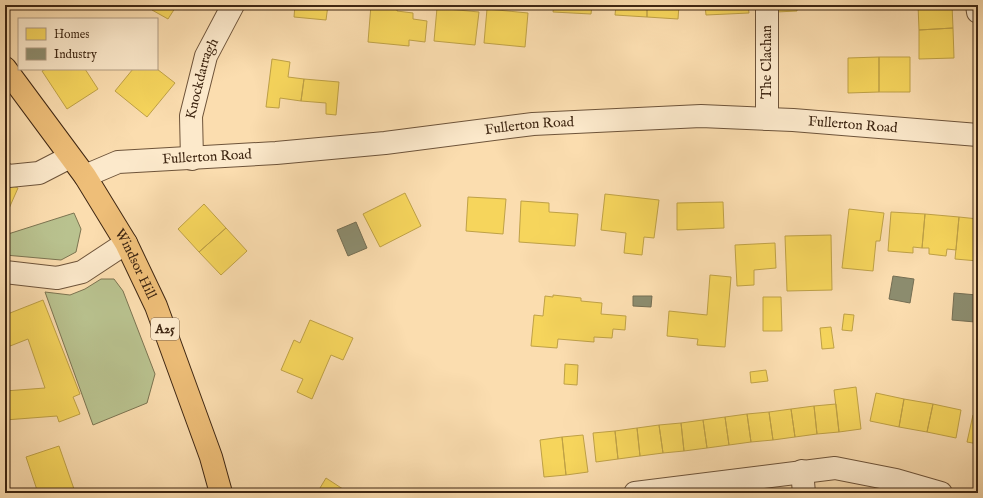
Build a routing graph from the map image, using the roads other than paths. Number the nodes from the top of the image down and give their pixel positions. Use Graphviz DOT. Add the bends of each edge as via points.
graph roads {
  1 [pos="233,5"];
  2 [pos="767,5"];
  3 [pos="977,5"];
  4 [pos="978,12"];
  5 [pos="5,68"];
  6 [pos="767,119"];
  7 [pos="978,135"];
  8 [pos="70,157"];
  9 [pos="192,158"];
  10 [pos="5,174"];
  11 [pos="84,176"];
  12 [pos="126,243"];
  13 [pos="5,272"];
  14 [pos="802,471"];
  15 [pos="222,493"];
  16 [pos="635,493"];
  17 [pos="804,493"];
  18 [pos="941,493"];
  1 -- 9 [label="street, Knockdarragh" via="206,56 191,116"];
  2 -- 6 [label="street, The Clachan"];
  3 -- 4 [label="street"];
  5 -- 8 [label="main road, A25"];
  6 -- 7 [label="street, Fullerton Road"];
  6 -- 9 [label="street, Fullerton Road" via="701,116 533,124 385,143"];
  8 -- 10 [label="street" via="39,173 9,176"];
  8 -- 11 [label="main road, A25"];
  9 -- 11 [label="street, Fullerton Road" via="118,162"];
  11 -- 12 [label="main road, Windsor Hill / A25"];
  12 -- 13 [label="street" via="82,272 57,278"];
  12 -- 15 [label="main road, Windsor Hill / A25" via="156,306"];
  14 -- 16 [label="street"];
  14 -- 17 [label="street"];
  14 -- 18 [label="street" via="835,468 896,480"];
}
